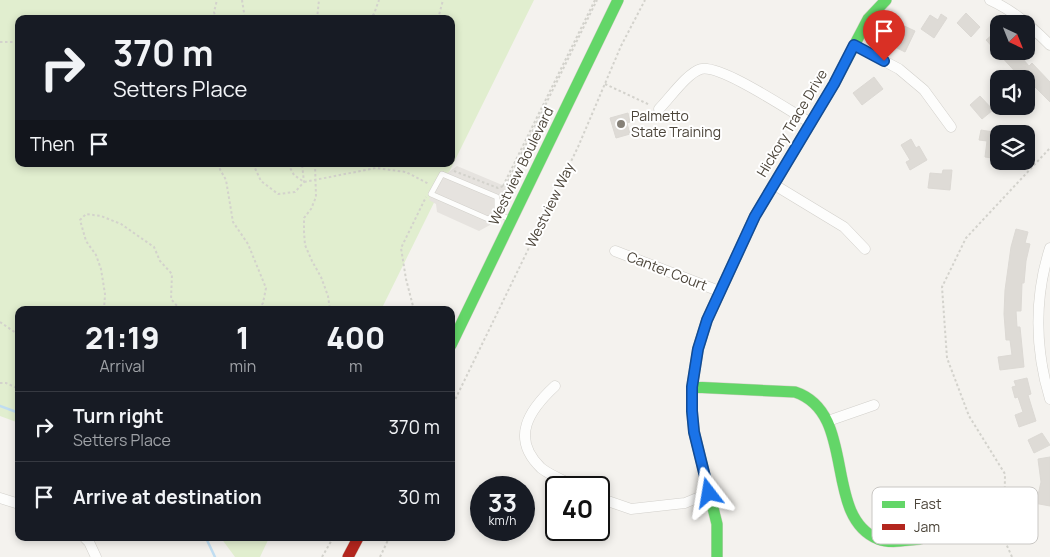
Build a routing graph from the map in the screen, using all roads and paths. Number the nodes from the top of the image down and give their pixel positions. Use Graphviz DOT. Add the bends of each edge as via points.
graph roads {
  1 [pos="216,0"];
  2 [pos="242,0"];
  3 [pos="319,0"];
  4 [pos="379,0"];
  5 [pos="443,0"];
  6 [pos="596,0"];
  7 [pos="618,0"];
  8 [pos="645,0"];
  9 [pos="886,0"];
  10 [pos="990,0"];
  11 [pos="215,15"];
  12 [pos="244,15"];
  13 [pos="317,15"];
  14 [pos="373,15"];
  15 [pos="439,15"];
  16 [pos="0,42"];
  17 [pos="15,42"];
  18 [pos="854,45"];
  19 [pos="1050,45"];
  20 [pos="605,84"];
  21 [pos="659,109"];
  22 [pos="811,123"];
  23 [pos="951,127"];
  24 [pos="1050,148"];
  25 [pos="219,167"];
  26 [pos="254,167"];
  27 [pos="290,167"];
  28 [pos="302,167"];
  29 [pos="315,167"];
  30 [pos="376,168"];
  31 [pos="446,176"];
  32 [pos="316,179"];
  33 [pos="438,181"];
  34 [pos="304,182"];
  35 [pos="773,184"];
  36 [pos="502,186"];
  37 [pos="427,194"];
  38 [pos="497,198"];
  39 [pos="497,213"];
  40 [pos="512,220"];
  41 [pos="1050,248"];
  42 [pos="865,249"];
  43 [pos="615,250"];
  44 [pos="720,292"];
  45 [pos="104,306"];
  46 [pos="177,306"];
  47 [pos="261,306"];
  48 [pos="329,306"];
  49 [pos="413,306"];
  50 [pos="0,322"];
  51 [pos="15,333"];
  52 [pos="455,337"];
  53 [pos="0,383"];
  54 [pos="556,386"];
  55 [pos="15,387"];
  56 [pos="692,387"];
  57 [pos="1050,399"];
  58 [pos="455,400"];
  59 [pos="874,405"];
  60 [pos="828,421"];
  61 [pos="556,476"];
  62 [pos="1005,487"];
  63 [pos="709,493"];
  64 [pos="0,498"];
  65 [pos="610,502"];
  66 [pos="15,503"];
  67 [pos="872,535"];
  68 [pos="88,541"];
  69 [pos="331,541"];
  70 [pos="356,541"];
  71 [pos="388,541"];
  72 [pos="1006,544"];
  73 [pos="720,556"];
  74 [pos="96,557"];
  75 [pos="322,557"];
  76 [pos="348,557"];
  77 [pos="380,557"];
  78 [pos="1012,557"];
  1 -- 11 [label="path"];
  2 -- 12 [label="path"];
  3 -- 13 [label="path"];
  4 -- 14 [label="path"];
  5 -- 15 [label="path"];
  6 -- 36 [label="path"];
  7 -- 40 [label="street, Westview Boulevard"];
  8 -- 20 [label="path, Westview Way"];
  9 -- 18 [label="street, Hickory Trace Drive" via="868,19"];
  10 -- 19 [label="street" via="1027,23"];
  16 -- 17 [label="path"];
  18 -- 22 [label="street, Hickory Trace Drive"];
  18 -- 23 [label="street" via="899,69 924,90"];
  20 -- 21 [label="path"];
  20 -- 58 [label="path, Westview Way" via="578,147"];
  21 -- 22 [label="street" via="691,75 702,69 714,70"];
  22 -- 35 [label="street, Hickory Trace Drive"];
  24 -- 62 [label="path" via="966,238 942,288 947,358 969,416 1005,474"];
  25 -- 47 [label="path" via="226,180 233,222 248,244 266,288"];
  26 -- 34 [label="path" via="261,181 278,194 295,192"];
  27 -- 34 [label="path"];
  28 -- 34 [label="path"];
  29 -- 32 [label="path"];
  30 -- 32 [label="path"];
  30 -- 33 [label="path" via="406,172 432,185"];
  31 -- 33 [label="lane" via="442,174"];
  31 -- 36 [label="path" via="455,170 498,188"];
  31 -- 38 [label="lane"];
  32 -- 34 [label="path"];
  32 -- 48 [label="path" via="316,196 304,218 305,245 321,277"];
  33 -- 39 [label="lane" via="431,194 488,219"];
  35 -- 42 [label="street" via="844,227"];
  35 -- 44 [label="street, Hickory Trace Drive"];
  36 -- 38 [label="path"];
  37 -- 49 [label="path" via="401,248"];
  38 -- 39 [label="lane"];
  39 -- 40 [label="lane"];
  40 -- 52 [label="street, Westview Boulevard"];
  41 -- 57 [label="street" via="1040,293 1038,324"];
  43 -- 44 [label="street, Canter Court"];
  44 -- 56 [label="street, Hickory Trace Drive" via="698,349"];
  45 -- 46 [label="path" via="101,270 80,220 86,214 121,224 154,247 160,261 172,274 171,299"];
  50 -- 51 [label="path"];
  53 -- 55 [label="path"];
  54 -- 61 [label="street" via="530,414 525,429 526,443 533,458 542,469"];
  56 -- 60 [label="street" via="795,392 818,406"];
  56 -- 63 [label="street, Hickory Trace Drive" via="694,432"];
  59 -- 60 [label="street"];
  60 -- 67 [label="street" via="851,511 856,522"];
  63 -- 65 [label="street" via="685,503 631,509"];
  63 -- 73 [label="street, Hickory Trace Drive" via="717,524"];
  64 -- 66 [label="street"];
  68 -- 74 [label="street"];
  69 -- 75 [label="path"];
  70 -- 76 [label="street"];
  71 -- 77 [label="path"];
  72 -- 78 [label="path"];
}
